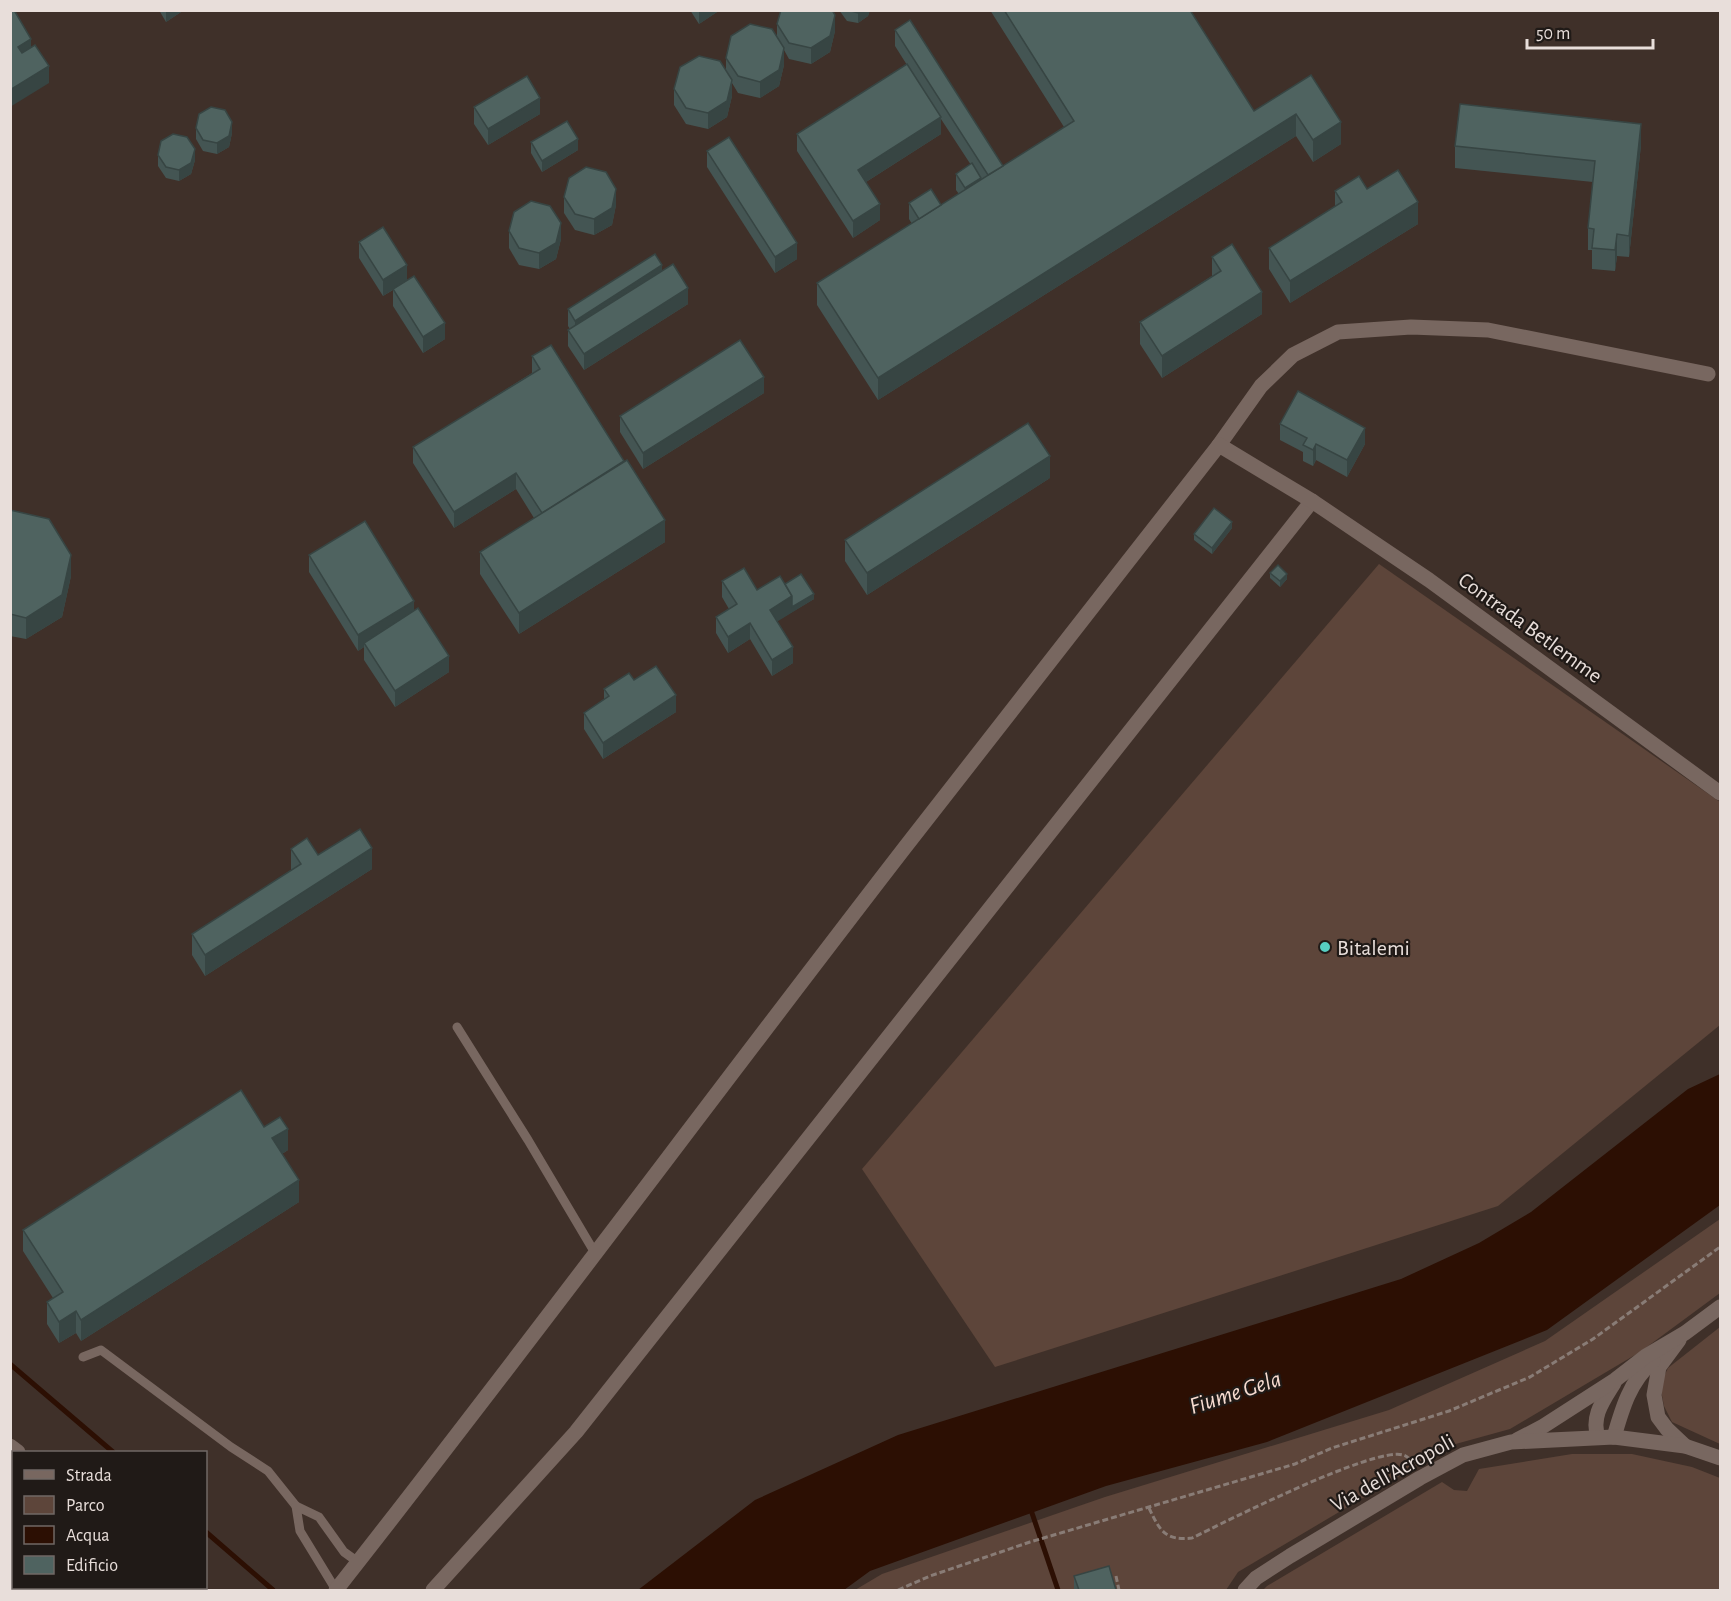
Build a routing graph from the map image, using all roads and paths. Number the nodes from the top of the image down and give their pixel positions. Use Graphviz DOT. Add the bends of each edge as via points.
graph roads {
  1 [pos="1708,374"];
  2 [pos="1219,445"];
  3 [pos="1312,501"];
  4 [pos="1720,793"];
  5 [pos="457,1027"];
  6 [pos="1720,1247"];
  7 [pos="595,1253"];
  8 [pos="1720,1306"];
  9 [pos="1685,1333"];
  10 [pos="83,1357"];
  11 [pos="1615,1380"];
  12 [pos="1606,1437"];
  13 [pos="1511,1442"];
  14 [pos="1685,1446"];
  15 [pos="1720,1458"];
  16 [pos="1420,1478"];
  17 [pos="296,1506"];
  18 [pos="1149,1508"];
  19 [pos="358,1562"];
  20 [pos="1116,1576"];
  21 [pos="336,1590"];
  22 [pos="433,1590"];
  23 [pos="898,1590"];
  24 [pos="1119,1590"];
  25 [pos="1245,1590"];
  1 -- 2 [label="street" via="1488,330 1411,327 1338,332 1293,355 1261,386"];
  2 -- 3 [label="street, Contrada Betlemme"];
  2 -- 7 [label="street" via="907,844"];
  3 -- 4 [label="street, Contrada Betlemme" via="1428,580"];
  3 -- 22 [label="street" via="576,1432"];
  5 -- 7 [label="lane"];
  6 -- 18 [label="path" via="1593,1339 1530,1377 1449,1411 1332,1448 1295,1464"];
  7 -- 19 [label="street"];
  8 -- 9 [label="street"];
  9 -- 11 [label="street"];
  9 -- 12 [label="street" via="1635,1380"];
  9 -- 14 [label="street" via="1659,1367 1654,1395 1658,1417"];
  10 -- 17 [label="lane" via="101,1350 267,1471"];
  11 -- 12 [label="street" via="1594,1425"];
  11 -- 13 [label="street"];
  12 -- 13 [label="street, Via dell'Acropoli"];
  12 -- 14 [label="street, Via dell'Acropoli"];
  13 -- 16 [label="street, Via dell'Acropoli" via="1463,1455"];
  14 -- 15 [label="street, Via dell'Acropoli"];
  16 -- 18 [label="path" via="1414,1462 1402,1455 1388,1455 1281,1494 1192,1538 1176,1539 1161,1530"];
  16 -- 25 [label="street, Via dell'Acropoli" via="1256,1578"];
  17 -- 19 [label="lane" via="319,1517 344,1552"];
  17 -- 21 [label="lane" via="300,1531"];
  18 -- 23 [label="path" via="1030,1542"];
  19 -- 21 [label="street"];
  20 -- 24 [label="path"];
}
